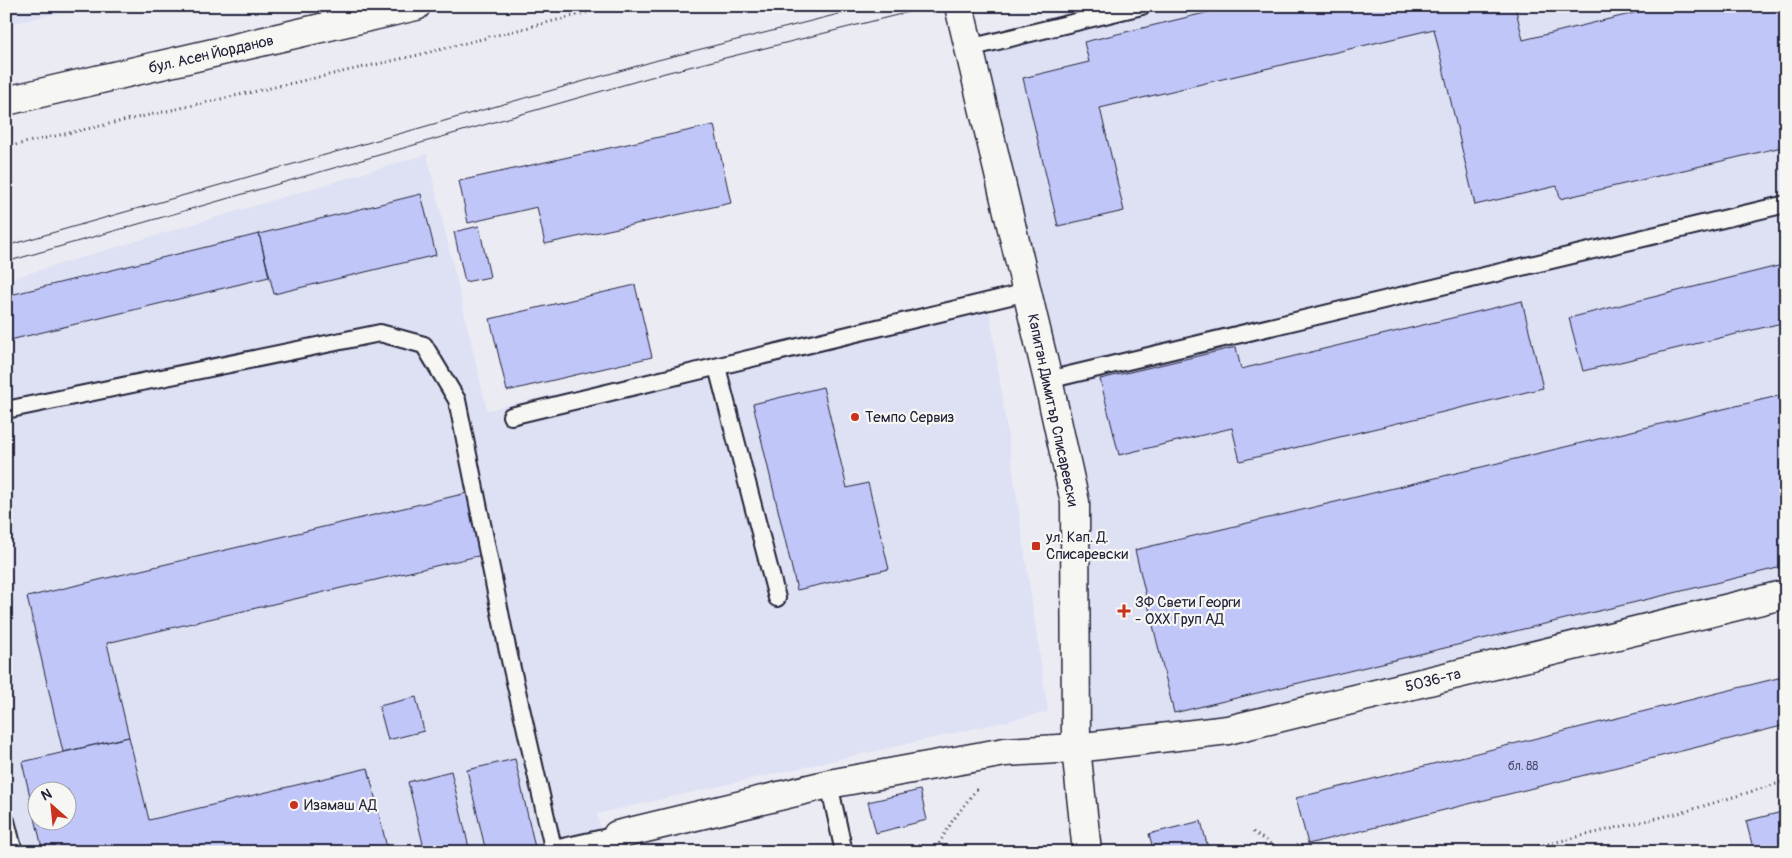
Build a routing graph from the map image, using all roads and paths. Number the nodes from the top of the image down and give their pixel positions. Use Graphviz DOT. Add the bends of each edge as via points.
graph roads {
  1 [pos="416,6"];
  2 [pos="613,6"];
  3 [pos="959,6"];
  4 [pos="996,6"];
  5 [pos="1142,6"];
  6 [pos="990,9"];
  7 [pos="969,48"];
  8 [pos="6,101"];
  9 [pos="6,147"];
  10 [pos="1786,204"];
  11 [pos="1027,292"];
  12 [pos="717,366"];
  13 [pos="1048,380"];
  14 [pos="6,410"];
  15 [pos="511,416"];
  16 [pos="1786,594"];
  17 [pos="776,598"];
  18 [pos="1076,748"];
  19 [pos="1005,752"];
  20 [pos="1786,781"];
  21 [pos="829,784"];
  22 [pos="6,821"];
  23 [pos="1253,832"];
  24 [pos="619,843"];
  25 [pos="554,850"];
  26 [pos="14,852"];
  27 [pos="844,852"];
  28 [pos="934,852"];
  29 [pos="1088,852"];
  30 [pos="1282,852"];
  31 [pos="1514,852"];
  1 -- 8 [label="street, бул. Асен Йорданов"];
  2 -- 9 [label="path" via="418,55"];
  3 -- 7 [label="street, Капитан Димитър Списаревски"];
  4 -- 6 [label="path"];
  5 -- 7 [label="lane"];
  7 -- 11 [label="street, Капитан Димитър Списаревски"];
  10 -- 13 [label="lane"];
  11 -- 12 [label="lane"];
  11 -- 13 [label="street, Капитан Димитър Списаревски"];
  12 -- 15 [label="lane"];
  12 -- 17 [label="lane"];
  13 -- 18 [label="street, Капитан Димитър Списаревски" via="1075,502"];
  14 -- 25 [label="lane" via="380,333 424,344 457,400"];
  16 -- 18 [label="street, 5036-та" via="1228,730"];
  18 -- 19 [label="street, 5036-та"];
  18 -- 29 [label="street, Капитан Димитър Списаревски"];
  19 -- 21 [label="street, 5036-та"];
  19 -- 28 [label="path" via="953,820"];
  20 -- 31 [label="path" via="1687,811"];
  21 -- 24 [label="street, 5036-та"];
  21 -- 27 [label="lane"];
  22 -- 26 [label="lane"];
  23 -- 30 [label="path"];
  24 -- 25 [label="lane"];
}
